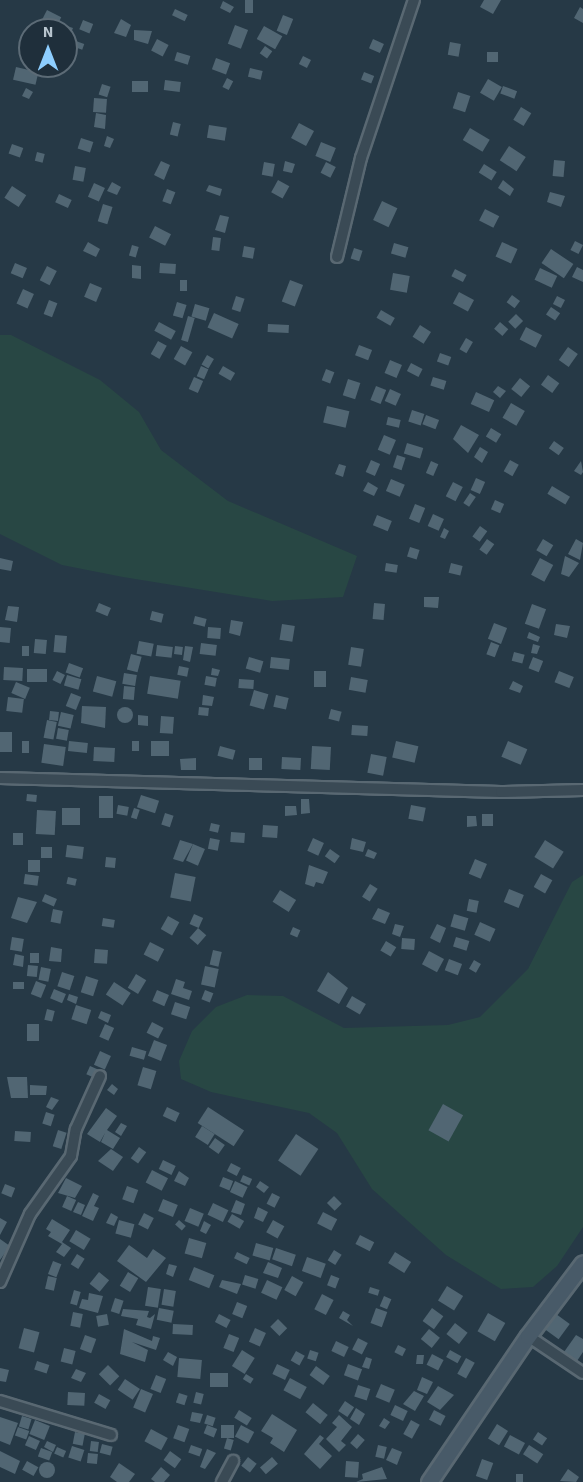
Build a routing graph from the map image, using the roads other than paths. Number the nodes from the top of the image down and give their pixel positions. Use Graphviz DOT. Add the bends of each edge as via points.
graph roads {
  1 [pos="414,0"];
  2 [pos="337,257"];
  3 [pos="0,778"];
  4 [pos="583,790"];
  5 [pos="100,1076"];
  6 [pos="583,1263"];
  7 [pos="0,1282"];
  8 [pos="528,1336"];
  9 [pos="583,1373"];
  10 [pos="0,1401"];
  11 [pos="111,1435"];
  12 [pos="233,1461"];
  13 [pos="222,1482"];
  14 [pos="429,1482"];
  1 -- 2 [label="street" via="361,158"];
  3 -- 4 [label="street" via="501,792"];
  5 -- 7 [label="street" via="80,1119 71,1156 30,1214"];
  6 -- 8 [label="main road"];
  8 -- 9 [label="street"];
  8 -- 14 [label="main road"];
  10 -- 11 [label="street"];
  12 -- 13 [label="street"];
}
